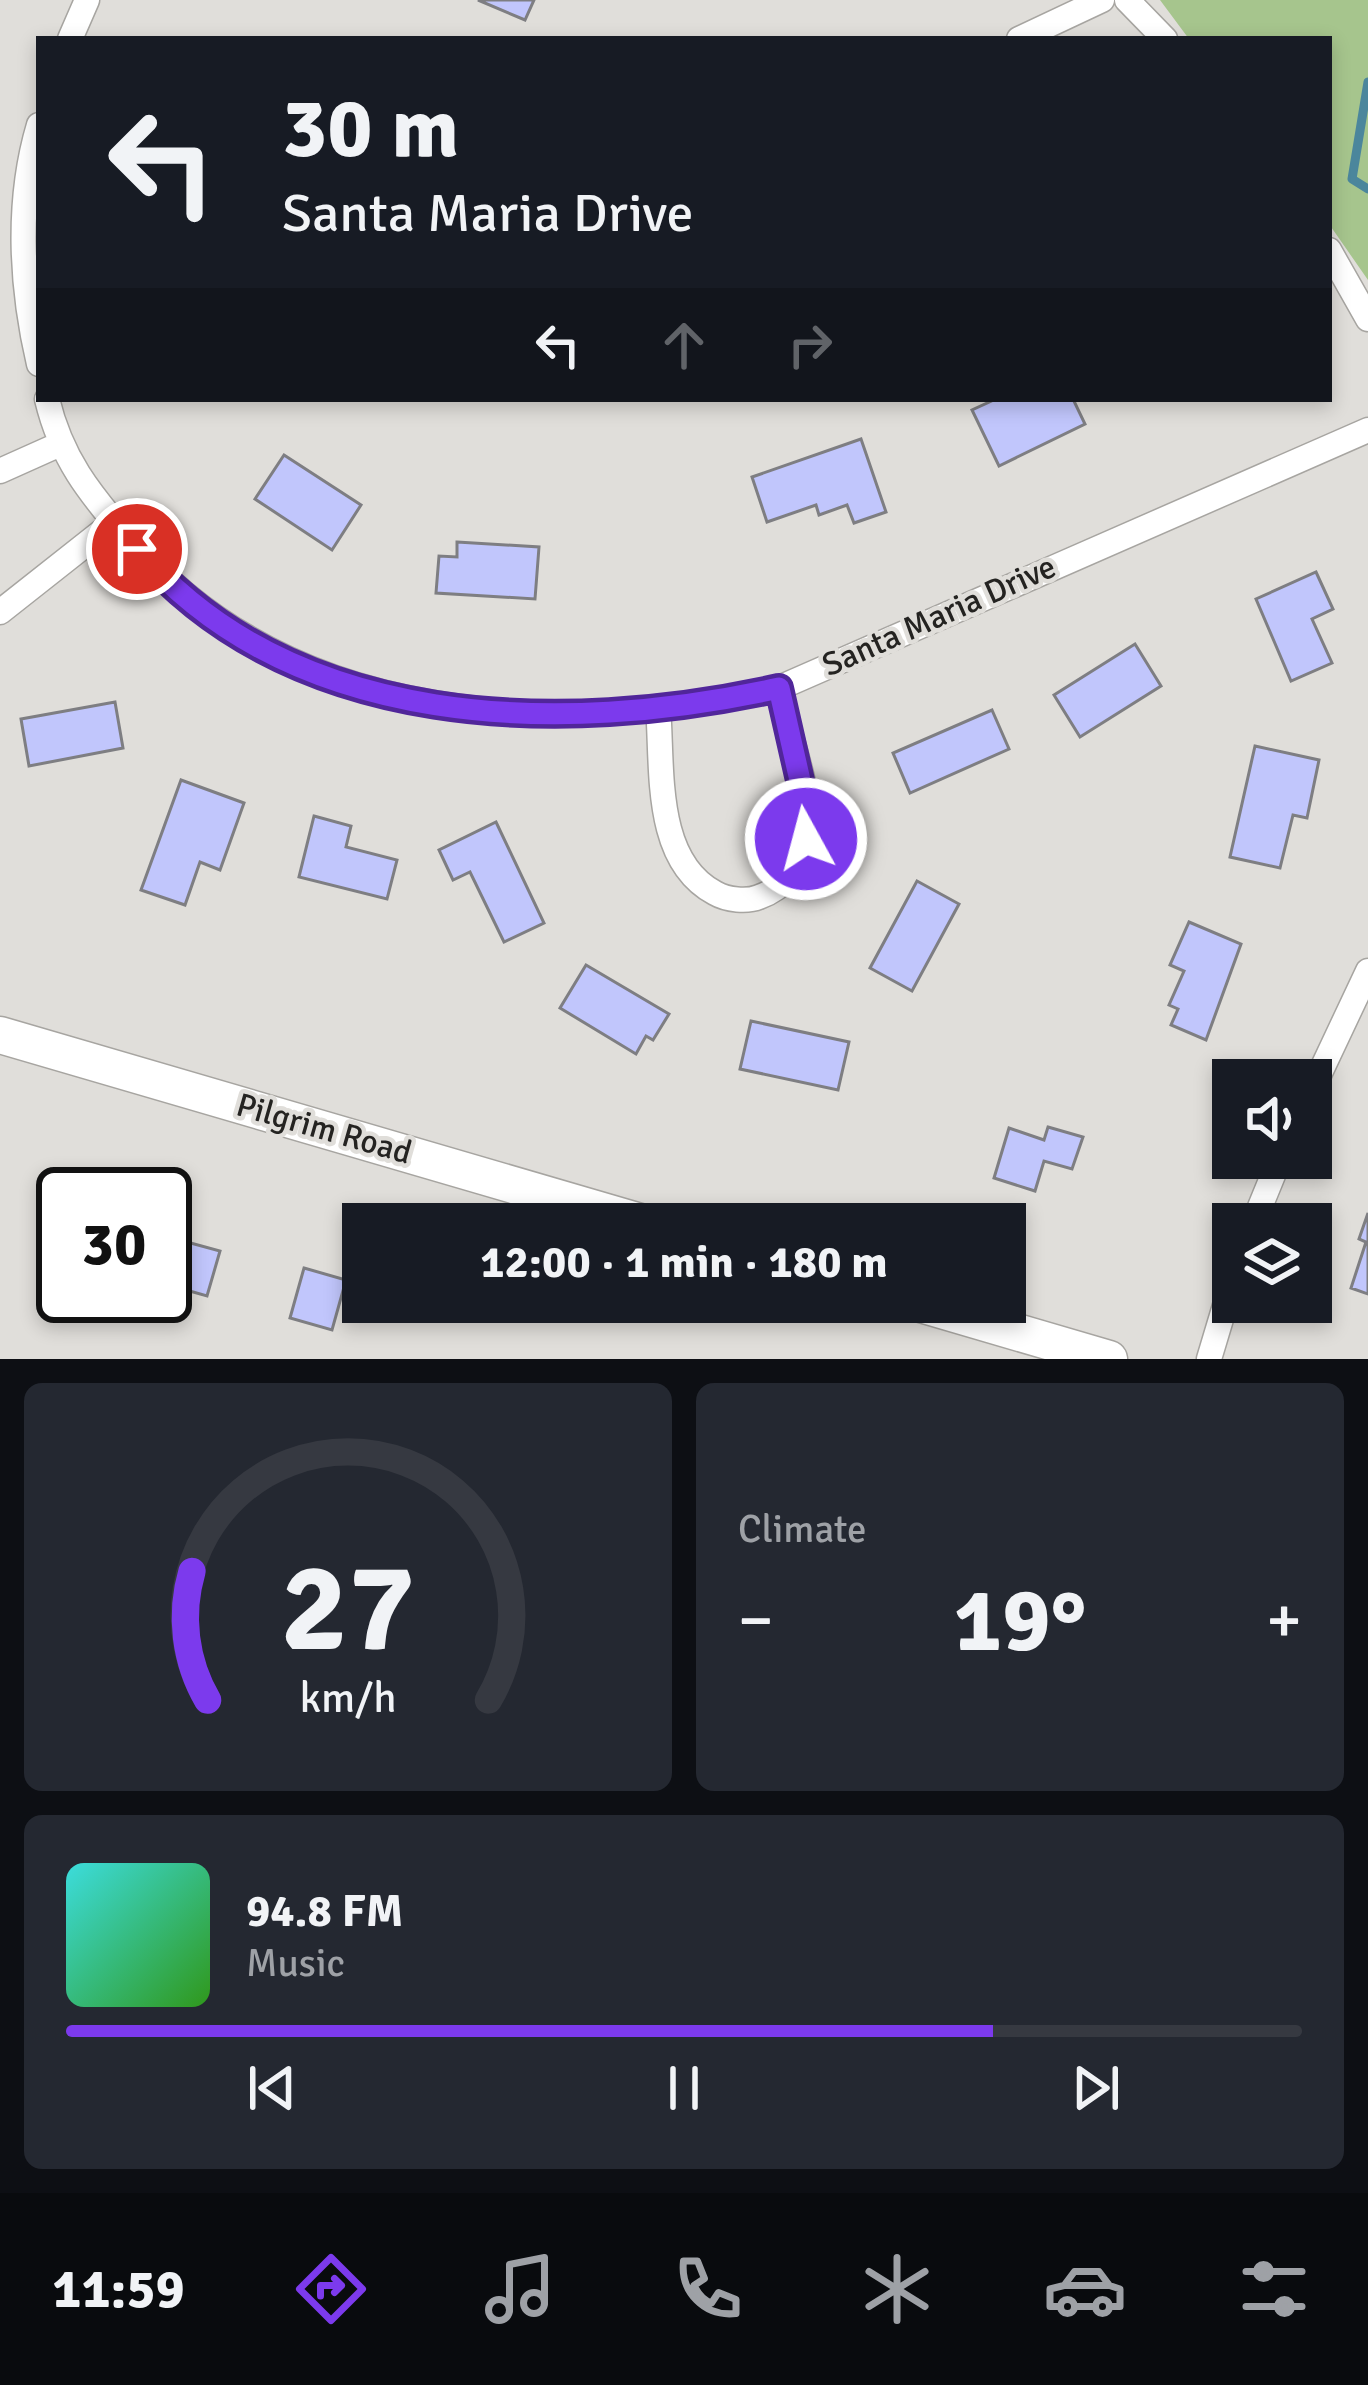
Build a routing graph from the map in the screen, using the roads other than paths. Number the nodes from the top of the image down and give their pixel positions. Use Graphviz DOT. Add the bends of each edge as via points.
graph roads {
  1 [pos="86,0"];
  2 [pos="1102,0"];
  3 [pos="1127,0"];
  4 [pos="71,36"];
  5 [pos="1025,36"];
  6 [pos="1162,36"];
  7 [pos="36,141"];
  8 [pos="1332,255"];
  9 [pos="1368,319"];
  10 [pos="36,349"];
  11 [pos="48,402"];
  12 [pos="1368,430"];
  13 [pos="58,445"];
  14 [pos="0,471"];
  15 [pos="114,522"];
  16 [pos="0,612"];
  17 [pos="779,688"];
  18 [pos="658,707"];
  19 [pos="1368,971"];
  20 [pos="0,1035"];
  21 [pos="1327,1059"];
  22 [pos="575,1203"];
  23 [pos="985,1323"];
  24 [pos="1220,1323"];
  25 [pos="1108,1359"];
  26 [pos="1209,1359"];
  1 -- 4 [label="street"];
  2 -- 5 [label="street"];
  3 -- 6 [label="street"];
  7 -- 10 [label="street" via="23,282"];
  8 -- 9 [label="street"];
  11 -- 13 [label="street, Santa Maria Drive"];
  12 -- 17 [label="street, Santa Maria Drive"];
  13 -- 14 [label="street"];
  13 -- 15 [label="street, Santa Maria Drive"];
  15 -- 16 [label="street"];
  15 -- 18 [label="street, Santa Maria Drive" via="160,576 209,614 313,674 472,710"];
  17 -- 18 [label="street, Santa Maria Drive"];
  17 -- 18 [label="street" via="806,839 796,869 755,899 724,898 694,882 679,860 666,818"];
  19 -- 21 [label="street"];
  20 -- 22 [label="main road, Pilgrim Road"];
  23 -- 25 [label="main road"];
  24 -- 26 [label="street"];
}
